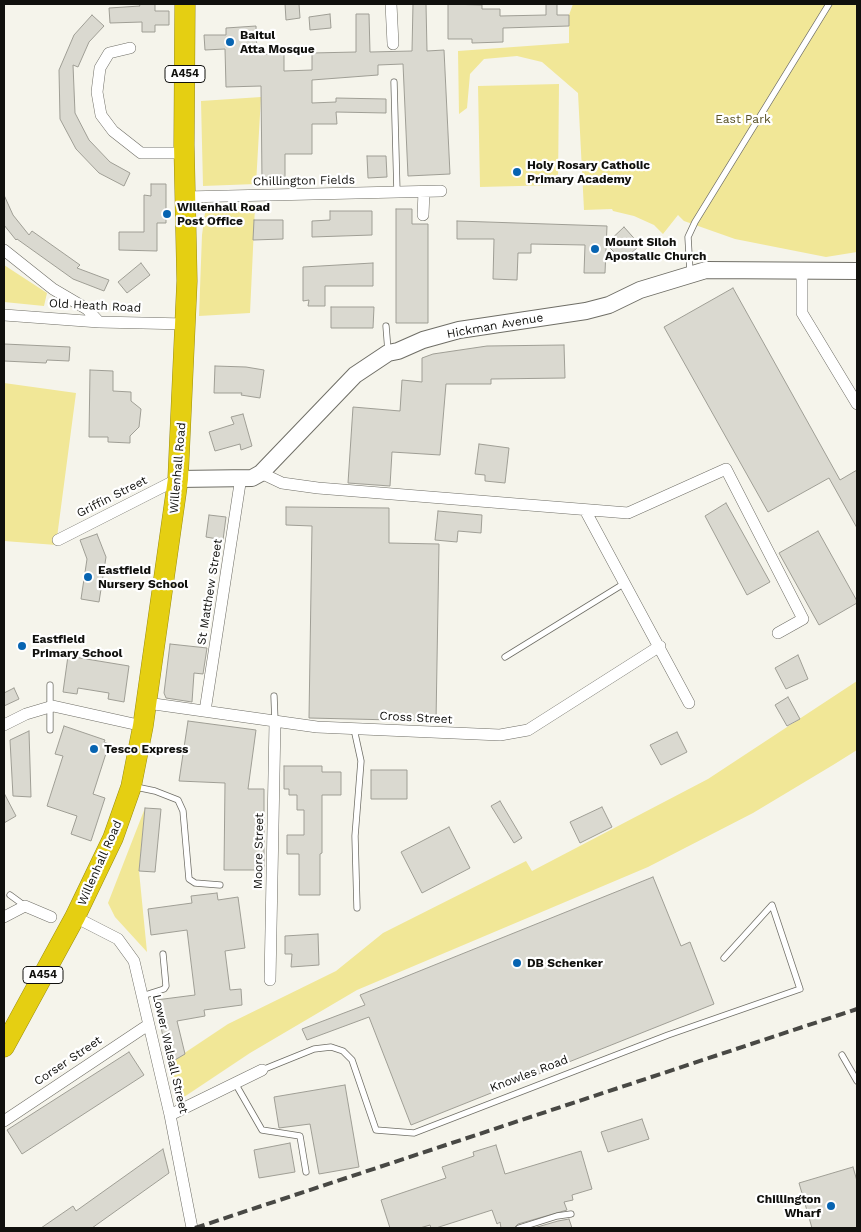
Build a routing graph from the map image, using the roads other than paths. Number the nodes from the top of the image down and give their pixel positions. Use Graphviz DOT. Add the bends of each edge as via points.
graph roads {
  1 [pos="185,4"];
  2 [pos="390,4"];
  3 [pos="829,4"];
  4 [pos="392,44"];
  5 [pos="130,48"];
  6 [pos="394,82"];
  7 [pos="184,153"];
  8 [pos="441,191"];
  9 [pos="397,192"];
  10 [pos="424,192"];
  11 [pos="185,197"];
  12 [pos="423,215"];
  13 [pos="4,250"];
  14 [pos="802,270"];
  15 [pos="857,271"];
  16 [pos="690,274"];
  17 [pos="4,315"];
  18 [pos="99,322"];
  19 [pos="186,324"];
  20 [pos="386,326"];
  21 [pos="388,353"];
  22 [pos="857,404"];
  23 [pos="261,473"];
  24 [pos="241,477"];
  25 [pos="178,479"];
  26 [pos="585,510"];
  27 [pos="58,540"];
  28 [pos="625,583"];
  29 [pos="778,633"];
  30 [pos="660,646"];
  31 [pos="506,657"];
  32 [pos="50,685"];
  33 [pos="274,696"];
  34 [pos="147,703"];
  35 [pos="688,703"];
  36 [pos="50,707"];
  37 [pos="206,711"];
  38 [pos="275,722"];
  39 [pos="4,725"];
  40 [pos="143,726"];
  41 [pos="354,728"];
  42 [pos="50,730"];
  43 [pos="131,787"];
  44 [pos="220,885"];
  45 [pos="10,895"];
  46 [pos="25,906"];
  47 [pos="357,908"];
  48 [pos="4,917"];
  49 [pos="51,917"];
  50 [pos="75,917"];
  51 [pos="163,954"];
  52 [pos="724,958"];
  53 [pos="270,980"];
  54 [pos="142,996"];
  55 [pos="148,1025"];
  56 [pos="6,1037"];
  57 [pos="842,1055"];
  58 [pos="262,1070"];
  59 [pos="857,1081"];
  60 [pos="235,1083"];
  61 [pos="170,1115"];
  62 [pos="4,1121"];
  63 [pos="306,1172"];
  64 [pos="571,1214"];
  65 [pos="192,1228"];
  66 [pos="519,1228"];
  1 -- 7 [label="highway, Willenhall Road / A454"];
  2 -- 4 [label="street"];
  3 -- 16 [label="lane" via="695,222 688,237"];
  5 -- 7 [label="street" via="109,53 100,68 97,92 101,115 113,131 140,153"];
  6 -- 9 [label="lane"];
  7 -- 11 [label="highway, Willenhall Road / A454"];
  8 -- 10 [label="street, Chillington Fields"];
  9 -- 10 [label="street, Chillington Fields"];
  9 -- 11 [label="street, Chillington Fields"];
  10 -- 12 [label="street"];
  11 -- 19 [label="highway, Willenhall Road / A454"];
  13 -- 18 [label="street" via="53,289 87,309"];
  14 -- 15 [label="street, Hickman Avenue"];
  14 -- 16 [label="street, Hickman Avenue" via="706,270"];
  14 -- 22 [label="street" via="802,313"];
  16 -- 21 [label="street, Hickman Avenue" via="640,290 609,305 458,330"];
  17 -- 18 [label="street, Old Heath Road"];
  18 -- 19 [label="street, Old Heath Road"];
  19 -- 25 [label="highway, Willenhall Road / A454"];
  20 -- 21 [label="lane"];
  21 -- 23 [label="street, Hickman Avenue" via="355,375"];
  23 -- 24 [label="street" via="252,478"];
  23 -- 26 [label="street" via="282,483 318,488"];
  24 -- 25 [label="street"];
  24 -- 37 [label="street, St Matthew Street"];
  25 -- 27 [label="street, Griffin Street"];
  25 -- 34 [label="highway, Willenhall Road / A454"];
  26 -- 28 [label="street"];
  26 -- 29 [label="street" via="628,514 726,468 803,618"];
  28 -- 30 [label="street"];
  28 -- 31 [label="lane"];
  30 -- 35 [label="street"];
  30 -- 41 [label="street, Cross Street" via="528,730 500,735"];
  32 -- 36 [label="lane"];
  33 -- 38 [label="lane"];
  34 -- 37 [label="street, Cross Street"];
  34 -- 40 [label="highway, Willenhall Road / A454"];
  36 -- 39 [label="street"];
  36 -- 40 [label="street"];
  36 -- 42 [label="lane"];
  37 -- 38 [label="street, Cross Street"];
  38 -- 41 [label="street, Cross Street"];
  38 -- 53 [label="street, Moore Street"];
  40 -- 43 [label="highway, Willenhall Road / A454"];
  41 -- 47 [label="lane" via="361,761 355,836"];
  43 -- 44 [label="lane" via="155,791 178,800 183,811 189,880 195,884"];
  43 -- 50 [label="highway, Willenhall Road / A454" via="113,838"];
  45 -- 46 [label="lane"];
  46 -- 48 [label="street"];
  46 -- 49 [label="street"];
  50 -- 54 [label="street, Lower Walsall Street" via="118,939 134,961"];
  50 -- 56 [label="highway, A454"];
  51 -- 54 [label="lane" via="166,986"];
  52 -- 58 [label="lane, Knowles Road" via="772,905 800,989 668,1035 414,1133 376,1130 352,1060 343,1051 314,1049"];
  54 -- 55 [label="street, Lower Walsall Street"];
  55 -- 61 [label="street, Lower Walsall Street"];
  55 -- 62 [label="street, Corser Street"];
  57 -- 59 [label="lane"];
  58 -- 60 [label="street, Knowles Road"];
  60 -- 61 [label="street, Knowles Road"];
  60 -- 63 [label="lane" via="262,1130 300,1136"];
  61 -- 65 [label="street, Lower Walsall Street"];
  64 -- 66 [label="lane"];
}
